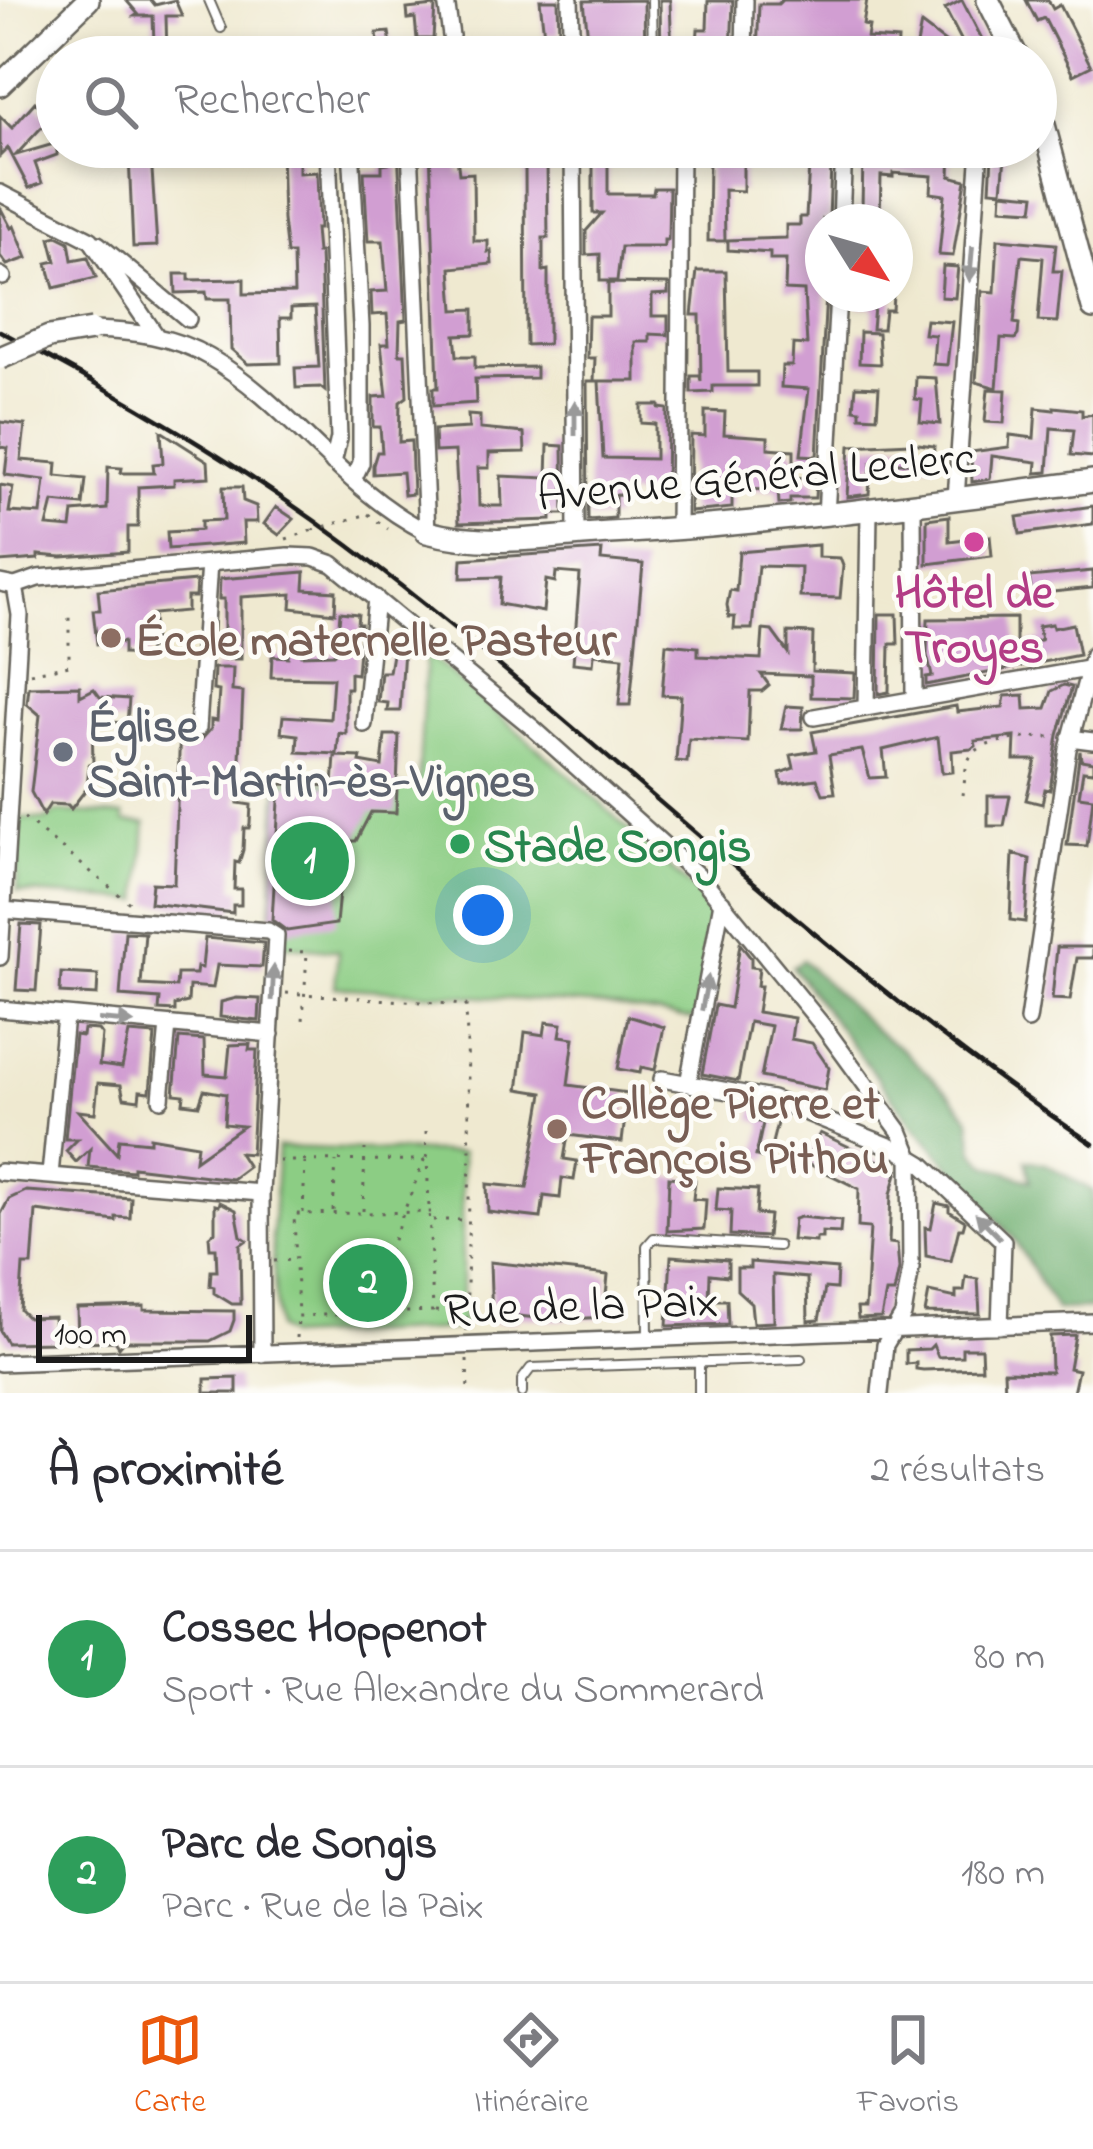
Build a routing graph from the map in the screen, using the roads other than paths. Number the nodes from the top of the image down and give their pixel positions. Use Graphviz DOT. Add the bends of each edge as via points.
graph roads {
  1 [pos="209,0"];
  2 [pos="446,0"];
  3 [pos="570,0"];
  4 [pos="652,0"];
  5 [pos="745,0"];
  6 [pos="988,0"];
  7 [pos="88,3"];
  8 [pos="221,28"];
  9 [pos="53,36"];
  10 [pos="451,36"];
  11 [pos="571,36"];
  12 [pos="653,36"];
  13 [pos="744,36"];
  14 [pos="1006,36"];
  15 [pos="36,51"];
  16 [pos="0,85"];
  17 [pos="1057,161"];
  18 [pos="329,168"];
  19 [pos="352,168"];
  20 [pos="411,168"];
  21 [pos="573,168"];
  22 [pos="681,168"];
  23 [pos="843,168"];
  24 [pos="979,168"];
  25 [pos="0,193"];
  26 [pos="842,204"];
  27 [pos="92,240"];
  28 [pos="1085,246"];
  29 [pos="1093,308"];
  30 [pos="837,312"];
  31 [pos="188,319"];
  32 [pos="92,330"];
  33 [pos="157,337"];
  34 [pos="0,358"];
  35 [pos="333,463"];
  36 [pos="352,480"];
  37 [pos="1093,482"];
  38 [pos="956,499"];
  39 [pos="914,505"];
  40 [pos="869,511"];
  41 [pos="826,516"];
  42 [pos="678,529"];
  43 [pos="427,532"];
  44 [pos="576,536"];
  45 [pos="209,563"];
  46 [pos="8,585"];
  47 [pos="376,598"];
  48 [pos="1090,662"];
  49 [pos="914,699"];
  50 [pos="866,707"];
  51 [pos="814,717"];
  52 [pos="364,724"];
  53 [pos="199,728"];
  54 [pos="1070,738"];
  55 [pos="1093,741"];
  56 [pos="722,902"];
  57 [pos="2,910"];
  58 [pos="0,957"];
  59 [pos="0,1009"];
  60 [pos="65,1016"];
  61 [pos="1028,1019"];
  62 [pos="168,1025"];
  63 [pos="271,1034"];
  64 [pos="662,1079"];
  65 [pos="688,1084"];
  66 [pos="161,1100"];
  67 [pos="910,1155"];
  68 [pos="0,1172"];
  69 [pos="50,1175"];
  70 [pos="261,1193"];
  71 [pos="778,1246"];
  72 [pos="1093,1322"];
  73 [pos="1000,1326"];
  74 [pos="895,1329"];
  75 [pos="648,1339"];
  76 [pos="270,1358"];
  77 [pos="801,1359"];
  78 [pos="0,1363"];
  79 [pos="699,1363"];
  80 [pos="522,1393"];
  81 [pos="699,1393"];
  82 [pos="880,1393"];
  1 -- 8 [label="lane"];
  2 -- 10 [label="street"];
  3 -- 11 [label="street"];
  4 -- 12 [label="lane"];
  5 -- 13 [label="street"];
  6 -- 14 [label="main road"];
  7 -- 9 [label="main road"];
  15 -- 16 [label="main road"];
  17 -- 28 [label="main road"];
  18 -- 35 [label="street" via="339,438"];
  19 -- 36 [label="street" via="361,417 361,469"];
  20 -- 43 [label="street"];
  44 -- 21 [label="street, one-way"];
  22 -- 42 [label="street"];
  23 -- 26 [label="street"];
  24 -- 38 [label="street, one-way"];
  25 -- 27 [label="street"];
  27 -- 31 [label="street"];
  27 -- 33 [label="street"];
  28 -- 29 [label="main road"];
  30 -- 41 [label="street"];
  32 -- 33 [label="street"];
  32 -- 34 [label="main road, bridge"];
  33 -- 35 [label="street" via="224,366"];
  35 -- 36 [label="street"];
  36 -- 43 [label="street"];
  37 -- 38 [label="main road, Avenue Général Leclerc"];
  38 -- 39 [label="main road, Avenue Général Leclerc"];
  39 -- 40 [label="main road, Avenue Général Leclerc"];
  39 -- 49 [label="street"];
  40 -- 41 [label="main road, Avenue Général Leclerc"];
  40 -- 50 [label="street"];
  41 -- 42 [label="main road, Avenue Général Leclerc"];
  42 -- 44 [label="main road, Avenue Général Leclerc"];
  43 -- 44 [label="main road, Avenue Général Leclerc" via="479,541"];
  45 -- 46 [label="street"];
  45 -- 47 [label="street" via="313,557"];
  45 -- 53 [label="street"];
  46 -- 57 [label="street" via="20,615"];
  47 -- 52 [label="street"];
  47 -- 56 [label="street"];
  48 -- 49 [label="street"];
  48 -- 54 [label="street"];
  49 -- 50 [label="street"];
  50 -- 51 [label="street"];
  54 -- 55 [label="street"];
  54 -- 61 [label="street"];
  65 -- 56 [label="street, one-way"];
  56 -- 67 [label="street" via="836,1044"];
  57 -- 58 [label="street"];
  63 -- 57 [label="street, one-way" via="275,936 268,931"];
  59 -- 60 [label="street"];
  60 -- 62 [label="street, one-way"];
  60 -- 69 [label="street"];
  62 -- 63 [label="street"];
  62 -- 66 [label="street"];
  63 -- 70 [label="street"];
  64 -- 65 [label="street"];
  65 -- 67 [label="street" via="772,1099"];
  73 -- 67 [label="street, one-way" via="1003,1241"];
  67 -- 74 [label="street" via="911,1268"];
  68 -- 69 [label="street"];
  69 -- 70 [label="street"];
  70 -- 76 [label="street"];
  71 -- 75 [label="lane" via="654,1238 647,1246"];
  72 -- 73 [label="street, Rue de la Paix"];
  73 -- 74 [label="street, Rue de la Paix"];
  74 -- 75 [label="street, Rue de la Paix"];
  74 -- 82 [label="street" via="885,1345"];
  75 -- 76 [label="street, Rue de la Paix"];
  76 -- 78 [label="street, Rue de la Paix"];
  77 -- 79 [label="lane"];
  79 -- 80 [label="lane" via="531,1368"];
  79 -- 81 [label="lane"];
}
